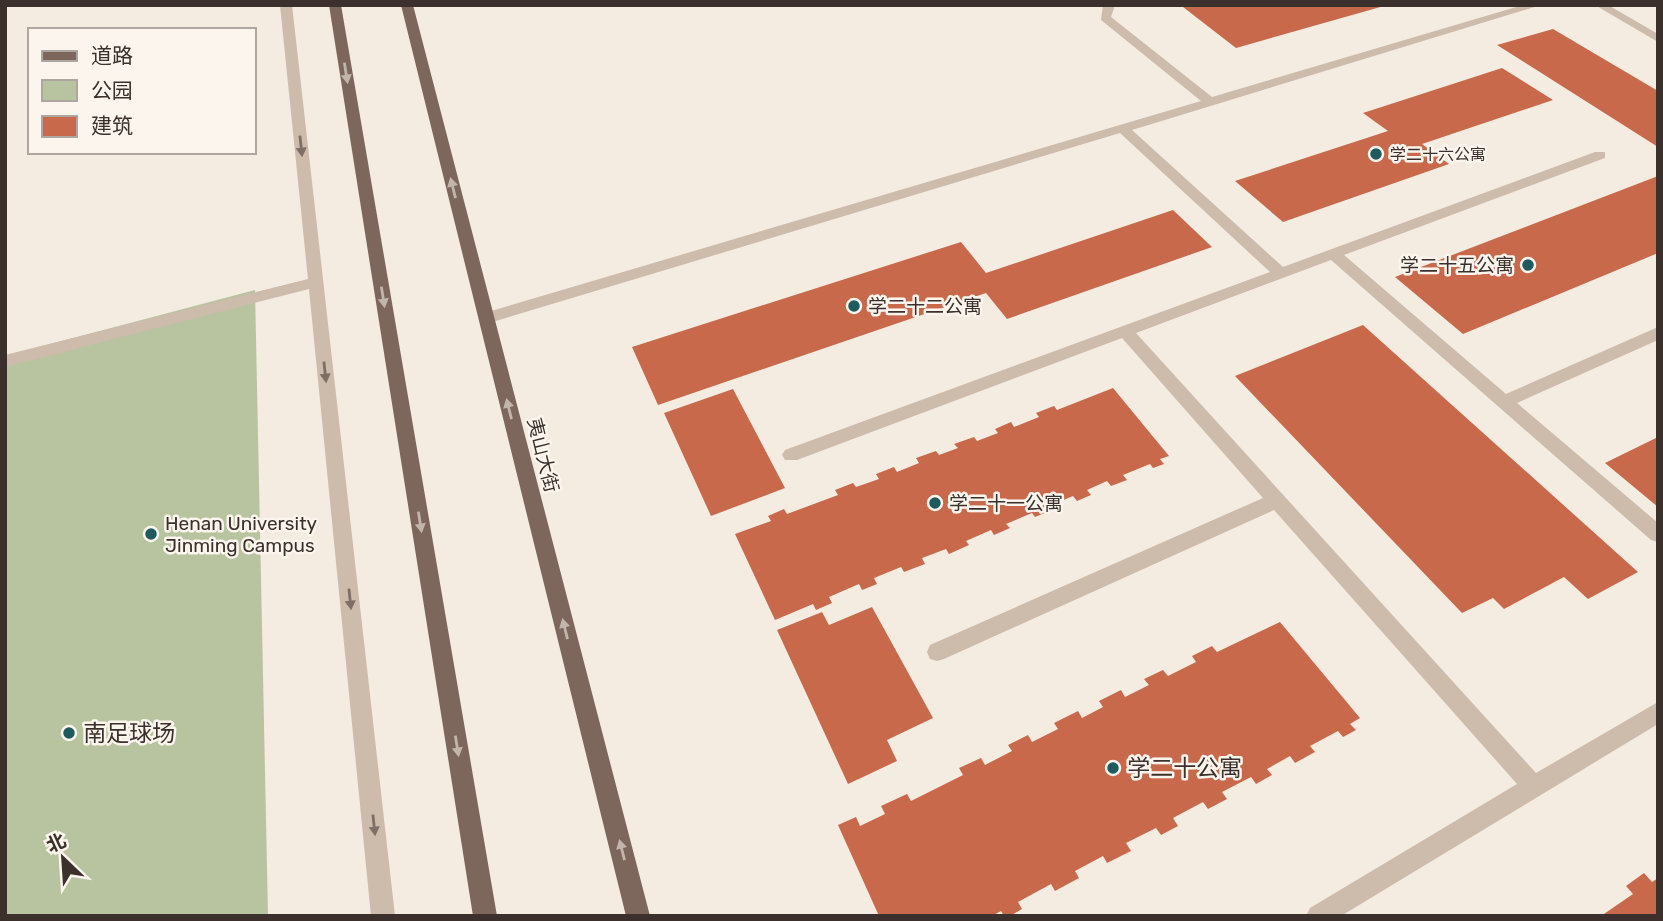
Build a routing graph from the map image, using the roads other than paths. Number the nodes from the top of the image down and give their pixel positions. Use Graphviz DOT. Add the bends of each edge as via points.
graph roads {
  1 [pos="286,5"];
  2 [pos="335,5"];
  3 [pos="407,5"];
  4 [pos="1109,5"];
  5 [pos="1536,5"];
  6 [pos="1600,5"];
  7 [pos="1658,39"];
  8 [pos="1210,102"];
  9 [pos="1123,129"];
  10 [pos="1600,155"];
  11 [pos="1333,254"];
  12 [pos="1281,273"];
  13 [pos="316,282"];
  14 [pos="486,318"];
  15 [pos="1125,331"];
  16 [pos="1658,333"];
  17 [pos="5,361"];
  18 [pos="1504,402"];
  19 [pos="791,455"];
  20 [pos="1277,500"];
  21 [pos="1658,534"];
  22 [pos="937,652"];
  23 [pos="1658,712"];
  24 [pos="1534,786"];
  25 [pos="383,916"];
  26 [pos="485,916"];
  27 [pos="638,916"];
  28 [pos="1318,916"];
  1 -- 13 [label="street, one-way"];
  2 -- 26 [label="main road, one-way"];
  14 -- 3 [label="main road, 夷山大街, one-way"];
  4 -- 8 [label="street" via="1105,18"];
  5 -- 8 [label="street"];
  6 -- 7 [label="street"];
  8 -- 9 [label="street"];
  9 -- 12 [label="street"];
  9 -- 14 [label="street"];
  10 -- 11 [label="street"];
  11 -- 12 [label="street"];
  11 -- 18 [label="street"];
  12 -- 15 [label="street"];
  13 -- 17 [label="street"];
  13 -- 25 [label="street, one-way"];
  27 -- 14 [label="main road, 夷山大街, one-way"];
  15 -- 19 [label="street"];
  15 -- 20 [label="street"];
  16 -- 18 [label="street"];
  18 -- 21 [label="street"];
  20 -- 22 [label="street"];
  20 -- 24 [label="street"];
  23 -- 24 [label="street"];
  24 -- 28 [label="street"];
}
